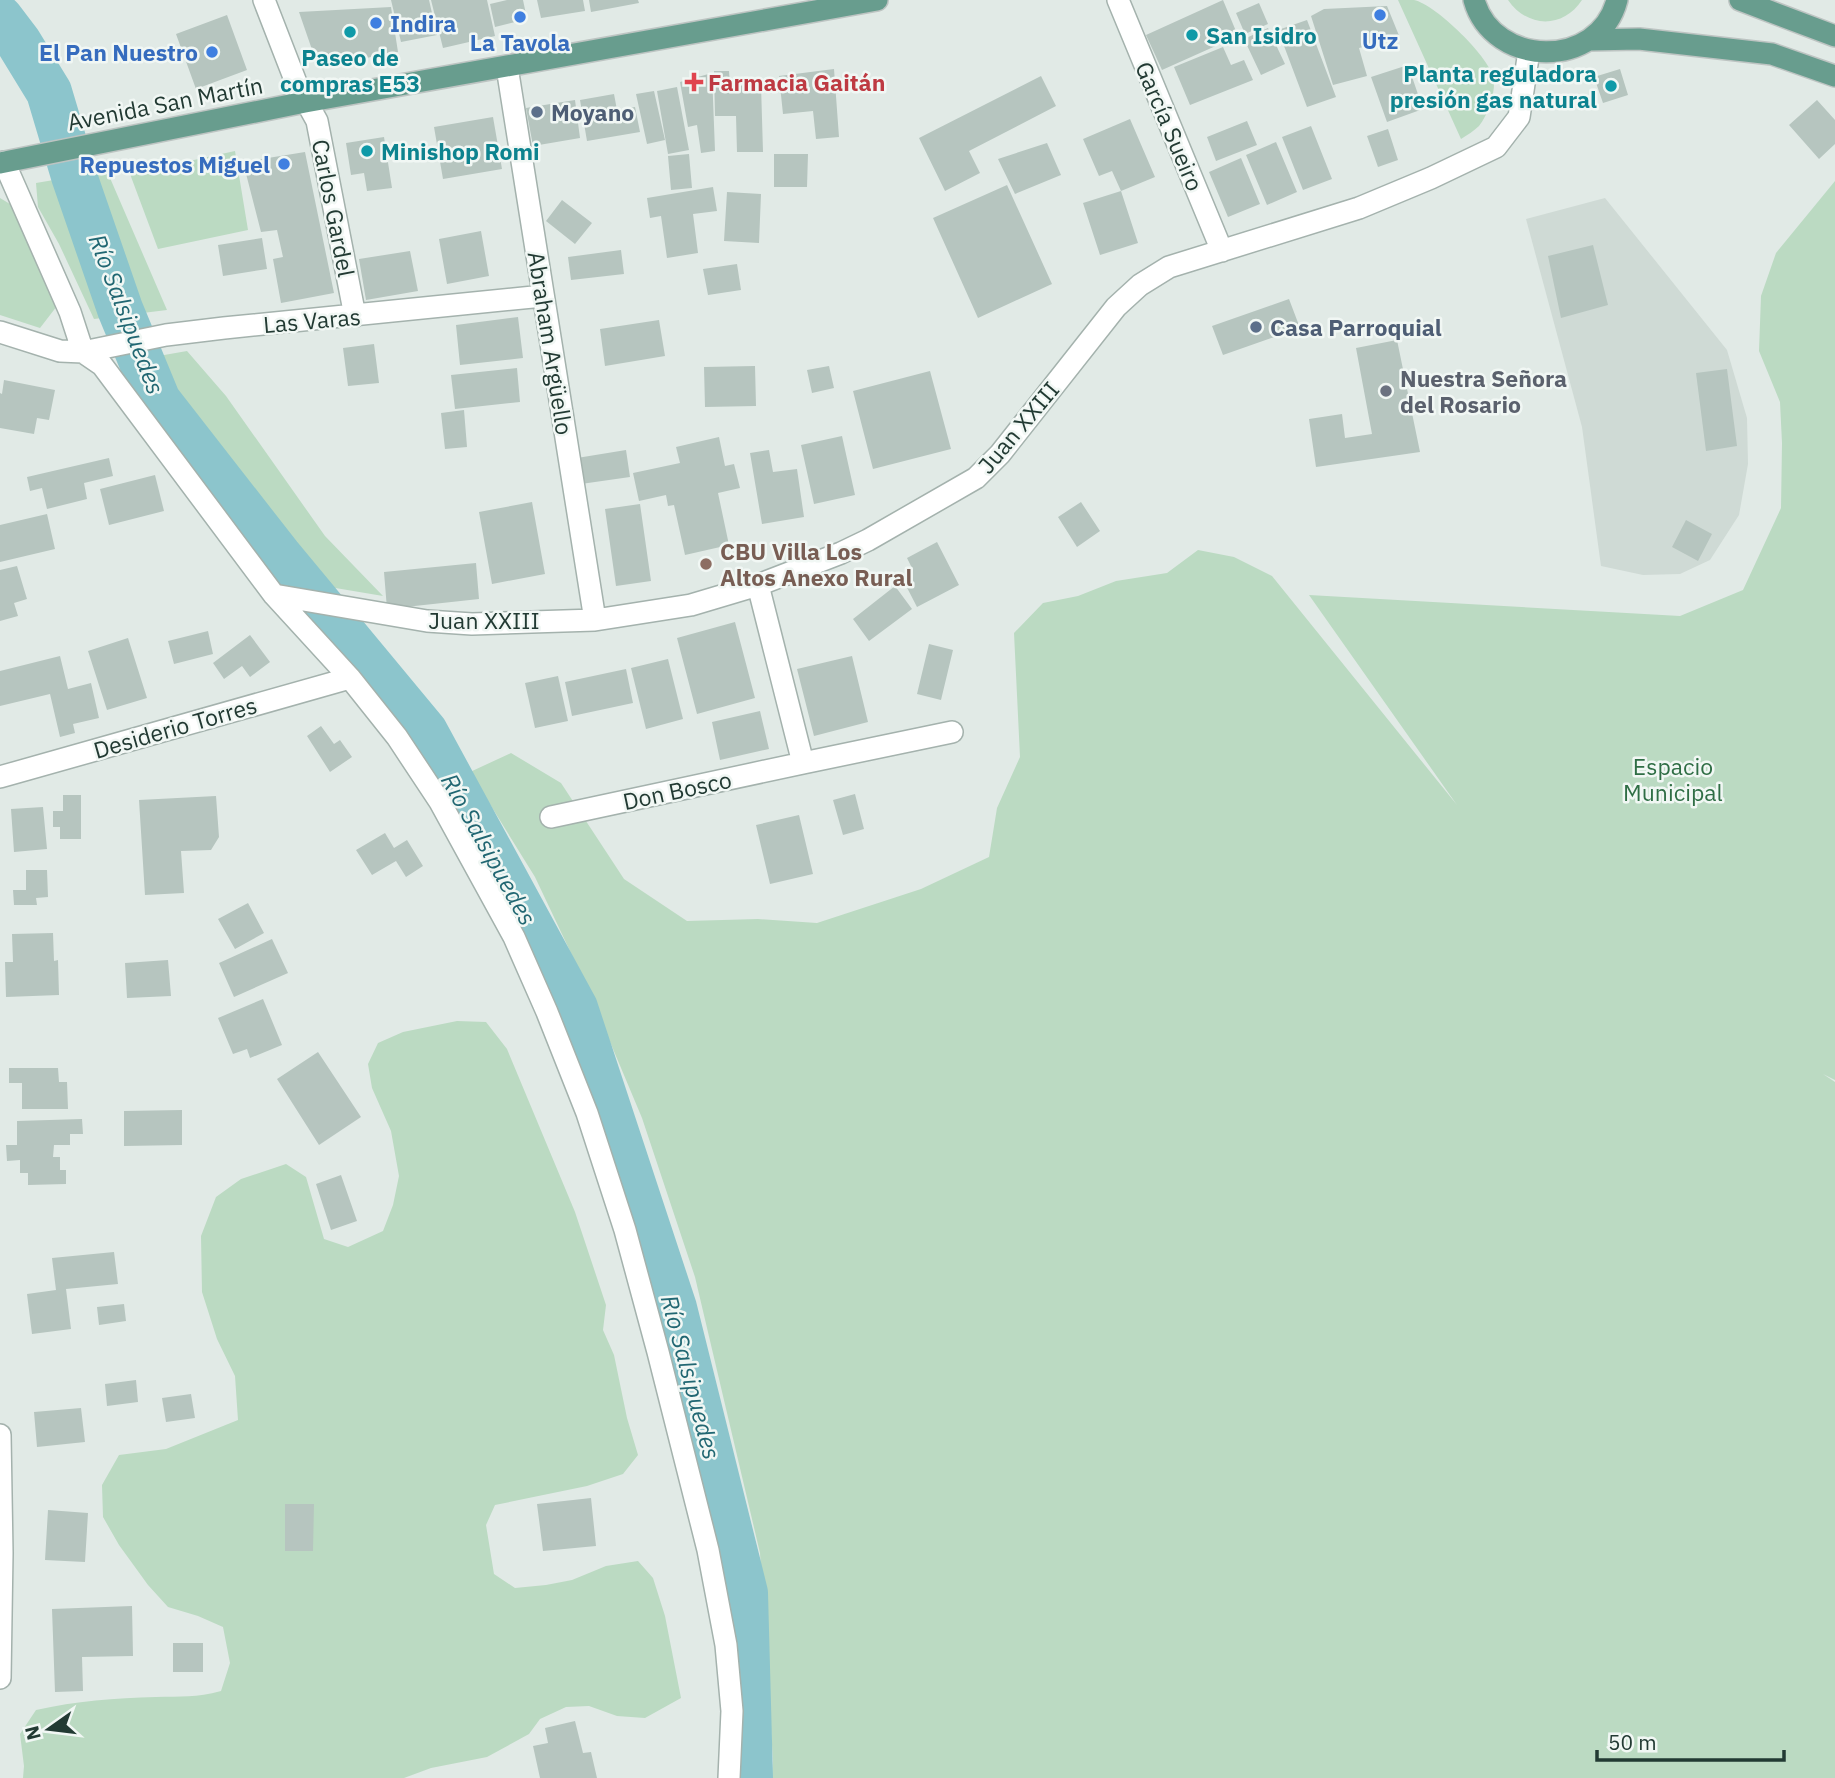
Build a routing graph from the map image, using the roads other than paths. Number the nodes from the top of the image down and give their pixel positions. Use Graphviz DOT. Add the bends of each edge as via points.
graph roads {
  1 [pos="264,0"];
  2 [pos="877,0"];
  3 [pos="1118,0"];
  4 [pos="1617,0"];
  5 [pos="1740,0"];
  6 [pos="1471,3"];
  7 [pos="1835,36"];
  8 [pos="1588,40"];
  9 [pos="1529,51"];
  10 [pos="507,67"];
  11 [pos="1835,76"];
  12 [pos="305,102"];
  13 [pos="2,163"];
  14 [pos="1222,251"];
  15 [pos="543,296"];
  16 [pos="355,316"];
  17 [pos="0,331"];
  18 [pos="83,352"];
  19 [pos="758,585"];
  20 [pos="283,596"];
  21 [pos="595,620"];
  22 [pos="350,678"];
  23 [pos="952,732"];
  24 [pos="803,763"];
  25 [pos="0,777"];
  26 [pos="551,817"];
  27 [pos="0,1435"];
  28 [pos="1,1553"];
  29 [pos="0,1678"];
  30 [pos="729,1778"];
  1 -- 12 [label="street, Carlos Gardel"];
  2 -- 10 [label="main road, Avenida San Martín"];
  3 -- 14 [label="street, García Sueiro"];
  4 -- 8 [label="main road" via="1604,25"];
  5 -- 7 [label="main road"];
  6 -- 9 [label="main road" via="1498,36"];
  8 -- 9 [label="main road" via="1560,52"];
  8 -- 11 [label="main road" via="1639,39 1772,54"];
  9 -- 14 [label="street, Juan XXIII" via="1519,117 1496,147 1359,208"];
  10 -- 12 [label="main road, Avenida San Martín"];
  10 -- 15 [label="street, Abraham Argüello"];
  12 -- 13 [label="main road, Avenida San Martín"];
  12 -- 16 [label="street, Carlos Gardel" via="317,121"];
  13 -- 18 [label="street" via="70,312"];
  14 -- 19 [label="street, Juan XXIII" via="1169,267 1132,292 976,478 868,540"];
  15 -- 16 [label="street, Las Varas"];
  15 -- 21 [label="street, Abraham Argüello"];
  16 -- 18 [label="street, Las Varas" via="166,335"];
  17 -- 18 [label="street" via="60,351"];
  18 -- 20 [label="street" via="102,365"];
  19 -- 21 [label="street, Juan XXIII" via="691,605"];
  19 -- 24 [label="street"];
  20 -- 21 [label="street, Juan XXIII" via="386,615 472,624"];
  20 -- 22 [label="street"];
  22 -- 25 [label="street, Desiderio Torres"];
  22 -- 30 [label="street" via="440,802 514,937 587,1113 659,1352 708,1550 726,1645 732,1712"];
  23 -- 24 [label="street, Don Bosco"];
  24 -- 26 [label="street, Don Bosco"];
  27 -- 28 [label="street"];
  28 -- 29 [label="street"];
}
